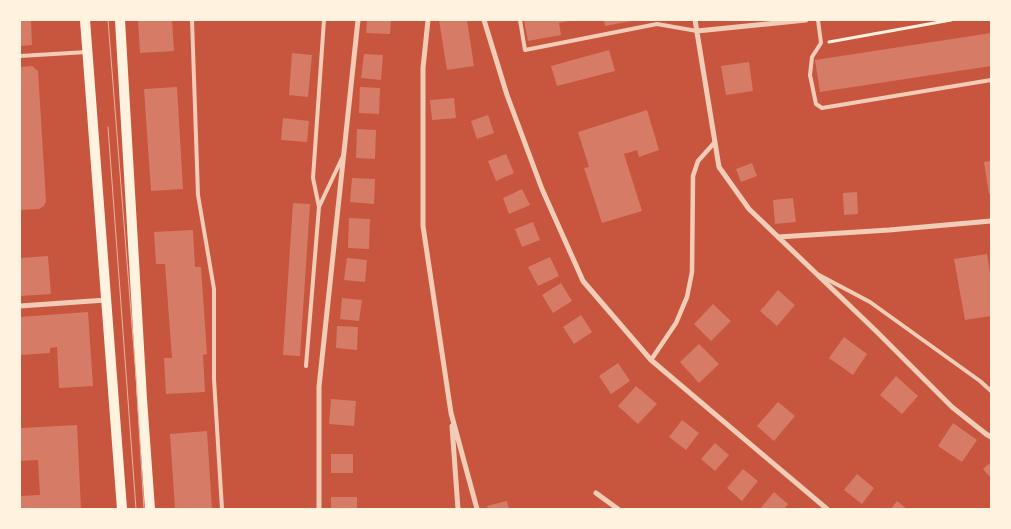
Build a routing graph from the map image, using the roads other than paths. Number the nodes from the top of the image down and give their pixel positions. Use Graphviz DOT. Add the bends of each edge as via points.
graph roads {
  1 [pos="85,20"];
  2 [pos="120,20"];
  3 [pos="192,20"];
  4 [pos="324,20"];
  5 [pos="358,20"];
  6 [pos="428,20"];
  7 [pos="484,20"];
  8 [pos="520,20"];
  9 [pos="695,20"];
  10 [pos="806,20"];
  11 [pos="818,20"];
  12 [pos="656,22"];
  13 [pos="697,31"];
  14 [pos="87,52"];
  15 [pos="20,56"];
  16 [pos="991,80"];
  17 [pos="715,142"];
  18 [pos="343,156"];
  19 [pos="319,207"];
  20 [pos="991,221"];
  21 [pos="778,237"];
  22 [pos="815,272"];
  23 [pos="106,300"];
  24 [pos="20,306"];
  25 [pos="651,360"];
  26 [pos="306,366"];
  27 [pos="991,392"];
  28 [pos="451,413"];
  29 [pos="991,436"];
  30 [pos="596,493"];
  31 [pos="122,509"];
  32 [pos="150,509"];
  33 [pos="222,509"];
  34 [pos="319,509"];
  35 [pos="458,509"];
  36 [pos="477,509"];
  37 [pos="618,509"];
  38 [pos="827,509"];
  1 -- 14 [label="main road"];
  2 -- 32 [label="main road"];
  3 -- 33 [label="lane" via="198,195 214,289 214,379"];
  4 -- 19 [label="lane" via="313,178"];
  5 -- 18 [label="street"];
  6 -- 28 [label="street" via="423,68 423,226"];
  7 -- 25 [label="street" via="507,95 542,189 583,281"];
  8 -- 12 [label="lane" via="525,50"];
  9 -- 13 [label="street"];
  10 -- 13 [label="street"];
  11 -- 16 [label="lane" via="821,43 812,57 810,75 816,104 822,108"];
  12 -- 13 [label="lane"];
  13 -- 17 [label="street"];
  14 -- 15 [label="lane"];
  14 -- 23 [label="main road"];
  17 -- 21 [label="street" via="719,167 748,209"];
  17 -- 25 [label="street" via="698,161 693,176 692,272 687,296 676,323"];
  18 -- 19 [label="lane"];
  18 -- 34 [label="street" via="319,387"];
  19 -- 26 [label="lane"];
  20 -- 21 [label="street"];
  21 -- 22 [label="street"];
  22 -- 27 [label="lane" via="870,302"];
  22 -- 29 [label="street" via="952,407"];
  23 -- 24 [label="street"];
  23 -- 31 [label="main road"];
  25 -- 38 [label="street"];
  28 -- 35 [label="street"];
  28 -- 36 [label="street"];
  30 -- 37 [label="street"];
}
